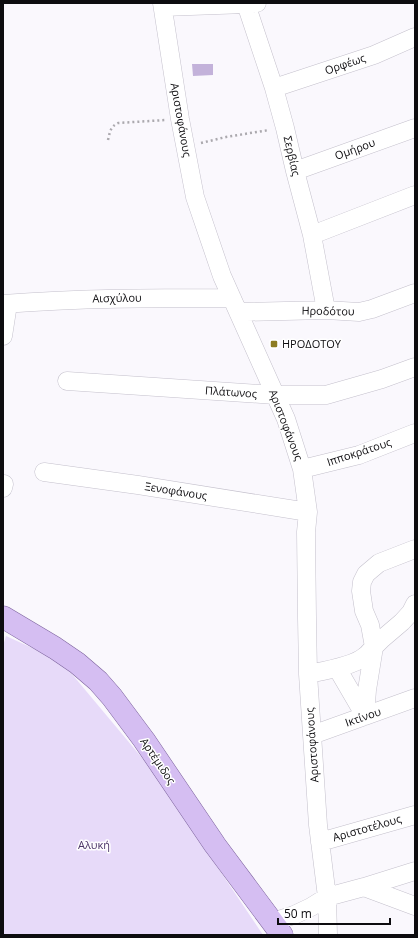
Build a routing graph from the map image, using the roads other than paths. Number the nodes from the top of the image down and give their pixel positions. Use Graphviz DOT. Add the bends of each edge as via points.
graph roads {
  1 [pos="252,4"];
  2 [pos="162,5"];
  3 [pos="415,37"];
  4 [pos="274,88"];
  5 [pos="415,128"];
  6 [pos="295,171"];
  7 [pos="415,195"];
  8 [pos="312,235"];
  9 [pos="415,293"];
  10 [pos="6,304"];
  11 [pos="235,305"];
  12 [pos="326,310"];
  13 [pos="3,336"];
  14 [pos="415,367"];
  15 [pos="67,381"];
  16 [pos="275,395"];
  17 [pos="415,433"];
  18 [pos="302,468"];
  19 [pos="44,472"];
  20 [pos="308,512"];
  21 [pos="415,549"];
  22 [pos="415,604"];
  23 [pos="3,617"];
  24 [pos="374,647"];
  25 [pos="337,668"];
  26 [pos="308,674"];
  27 [pos="415,698"];
  28 [pos="365,716"];
  29 [pos="312,734"];
  30 [pos="415,814"];
  31 [pos="320,842"];
  32 [pos="415,871"];
  33 [pos="364,887"];
  34 [pos="326,897"];
  35 [pos="415,906"];
  36 [pos="277,928"];
  37 [pos="328,935"];
  1 -- 2 [label="street"];
  1 -- 4 [label="street, Σερβίας"];
  2 -- 11 [label="street, Αριστοφάνους" via="195,197 222,276"];
  3 -- 4 [label="street, Ορφέως" via="374,55"];
  4 -- 6 [label="street, Σερβίας"];
  5 -- 6 [label="street, Ομήρου"];
  6 -- 8 [label="street, Σερβίας"];
  7 -- 8 [label="street"];
  8 -- 12 [label="street, Σερβίας"];
  9 -- 12 [label="street, Ηροδότου" via="359,312"];
  10 -- 11 [label="street, Αισχύλου" via="120,298"];
  10 -- 13 [label="street"];
  11 -- 12 [label="street, Ηροδότου"];
  11 -- 16 [label="street, Αριστοφάνους"];
  14 -- 16 [label="street, Πλάτωνος" via="326,395"];
  15 -- 16 [label="street, Πλάτωνος"];
  16 -- 18 [label="street, Αριστοφάνους" via="286,418"];
  17 -- 18 [label="street, Ιπποκράτους" via="359,455"];
  18 -- 20 [label="street, Αριστοφάνους"];
  19 -- 20 [label="street, Ξενοφάνους"];
  20 -- 26 [label="street, Αριστοφάνους"];
  21 -- 24 [label="street" via="379,563 366,574 362,582 364,611 370,625"];
  22 -- 24 [label="street" via="402,622"];
  23 -- 36 [label="main road, Αρτέμιδος" via="55,648 98,681 144,740 214,845"];
  24 -- 25 [label="street" via="364,657"];
  24 -- 28 [label="street"];
  25 -- 26 [label="street"];
  25 -- 28 [label="street"];
  26 -- 29 [label="street, Αριστοφάνους"];
  27 -- 28 [label="street, Ικτίνου"];
  28 -- 29 [label="street, Ικτίνου"];
  29 -- 31 [label="street, Αριστοφάνους"];
  30 -- 31 [label="street, Αριστοτέλους"];
  31 -- 34 [label="street, Αριστοφάνους"];
  32 -- 33 [label="street"];
  33 -- 34 [label="street"];
  33 -- 35 [label="street"];
  34 -- 36 [label="street"];
  34 -- 37 [label="street, Αριστοφάνους"];
}
